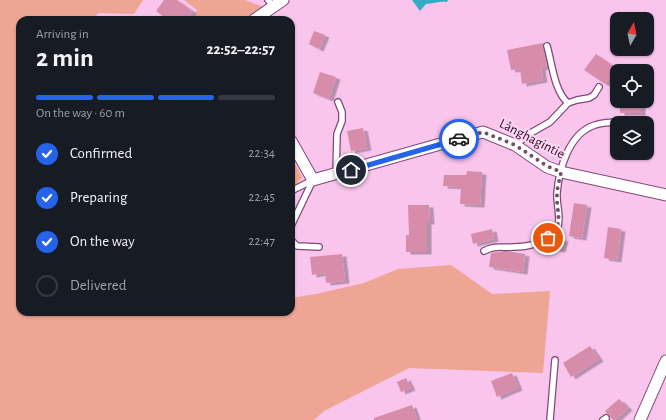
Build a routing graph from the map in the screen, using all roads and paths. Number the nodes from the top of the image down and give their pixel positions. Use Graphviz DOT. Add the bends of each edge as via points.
graph roads {
  1 [pos="283,0"];
  2 [pos="271,3"];
  3 [pos="258,16"];
  4 [pos="547,46"];
  5 [pos="599,87"];
  6 [pos="338,102"];
  7 [pos="568,103"];
  8 [pos="610,123"];
  9 [pos="515,145"];
  10 [pos="295,148"];
  11 [pos="561,172"];
  12 [pos="336,174"];
  13 [pos="314,180"];
  14 [pos="295,189"];
  15 [pos="666,195"];
  16 [pos="295,218"];
  17 [pos="295,244"];
  18 [pos="319,247"];
  19 [pos="484,251"];
  20 [pos="555,360"];
  21 [pos="666,361"];
  22 [pos="550,420"];
  23 [pos="640,420"];
  1 -- 2 [label="street"];
  2 -- 3 [label="street"];
  4 -- 7 [label="lane" via="558,90"];
  5 -- 7 [label="lane" via="590,98"];
  6 -- 12 [label="lane" via="342,121 337,134"];
  7 -- 9 [label="lane" via="550,122"];
  8 -- 11 [label="lane" via="594,125 583,131 564,158"];
  9 -- 11 [label="street, Långhagintie"];
  9 -- 12 [label="street, Långhagintie" via="483,132"];
  10 -- 13 [label="street"];
  11 -- 15 [label="street, Långhagintie"];
  11 -- 19 [label="lane" via="557,193 558,223 555,231 548,238 535,244 492,247"];
  12 -- 13 [label="street, Långhagintie"];
  13 -- 14 [label="lane"];
  13 -- 16 [label="lane"];
  17 -- 18 [label="lane"];
  20 -- 22 [label="lane"];
  21 -- 23 [label="street"];
}
